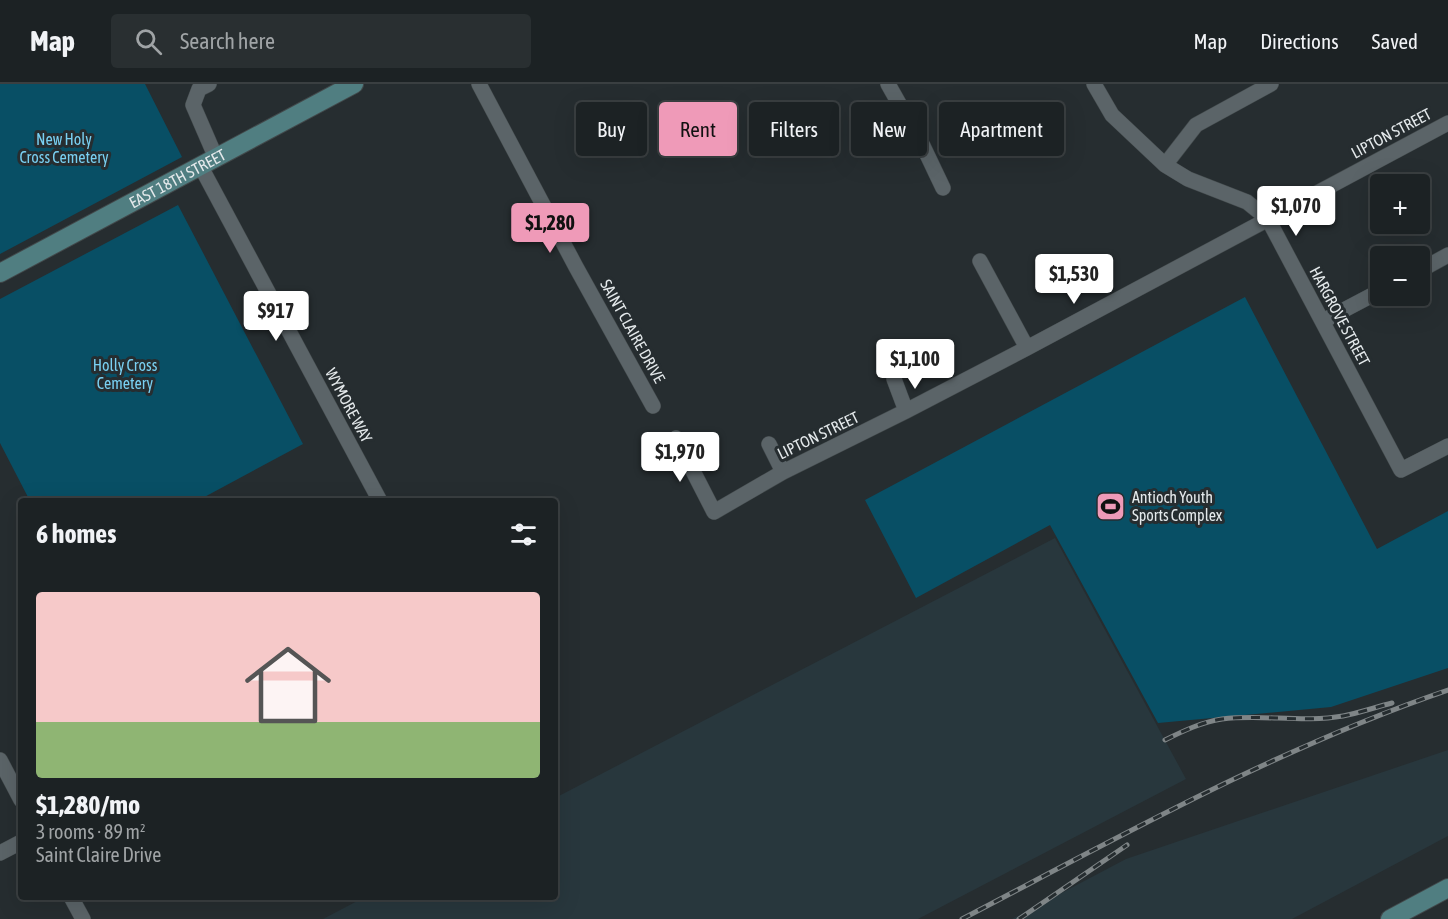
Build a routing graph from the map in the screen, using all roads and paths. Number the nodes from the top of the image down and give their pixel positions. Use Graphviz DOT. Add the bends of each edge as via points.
graph roads {
  1 [pos="354,84"];
  2 [pos="479,84"];
  3 [pos="888,84"];
  4 [pos="1094,84"];
  5 [pos="1272,84"];
  6 [pos="202,86"];
  7 [pos="1448,123"];
  8 [pos="209,163"];
  9 [pos="1165,165"];
  10 [pos="943,188"];
  11 [pos="1268,219"];
  12 [pos="1448,255"];
  13 [pos="980,261"];
  14 [pos="1430,265"];
  15 [pos="0,273"];
  16 [pos="1370,296"];
  17 [pos="1323,321"];
  18 [pos="1027,348"];
  19 [pos="894,380"];
  20 [pos="653,406"];
  21 [pos="906,411"];
  22 [pos="676,438"];
  23 [pos="769,444"];
  24 [pos="1448,446"];
  25 [pos="783,472"];
  26 [pos="378,498"];
  27 [pos="1,762"];
  28 [pos="18,794"];
  29 [pos="18,844"];
  30 [pos="0,853"];
  31 [pos="1448,888"];
  32 [pos="73,900"];
  33 [pos="83,919"];
  34 [pos="1390,919"];
  1 -- 8 [label="main road, EAST 18TH STREET"];
  2 -- 20 [label="street, SAINT CLAIRE DRIVE"];
  3 -- 10 [label="street"];
  4 -- 9 [label="street, HARGROVE STREET" via="1112,115"];
  5 -- 9 [label="street" via="1196,125"];
  6 -- 8 [label="street, WYMORE WAY" via="193,105"];
  7 -- 11 [label="street, LIPTON STREET"];
  8 -- 15 [label="main road, EAST 18TH STREET"];
  8 -- 26 [label="street, WYMORE WAY"];
  9 -- 11 [label="street, HARGROVE STREET" via="1188,179 1247,202"];
  11 -- 17 [label="street, HARGROVE STREET"];
  11 -- 18 [label="street, LIPTON STREET"];
  12 -- 14 [label="street"];
  13 -- 18 [label="street"];
  16 -- 17 [label="street"];
  17 -- 24 [label="street, HARGROVE STREET" via="1401,470"];
  18 -- 21 [label="street, LIPTON STREET"];
  19 -- 21 [label="street"];
  21 -- 25 [label="street, LIPTON STREET"];
  22 -- 25 [label="street, LIPTON STREET" via="714,512"];
  23 -- 25 [label="street"];
  27 -- 28 [label="street"];
  29 -- 30 [label="street"];
  31 -- 34 [label="main road"];
  32 -- 33 [label="street"];
}
